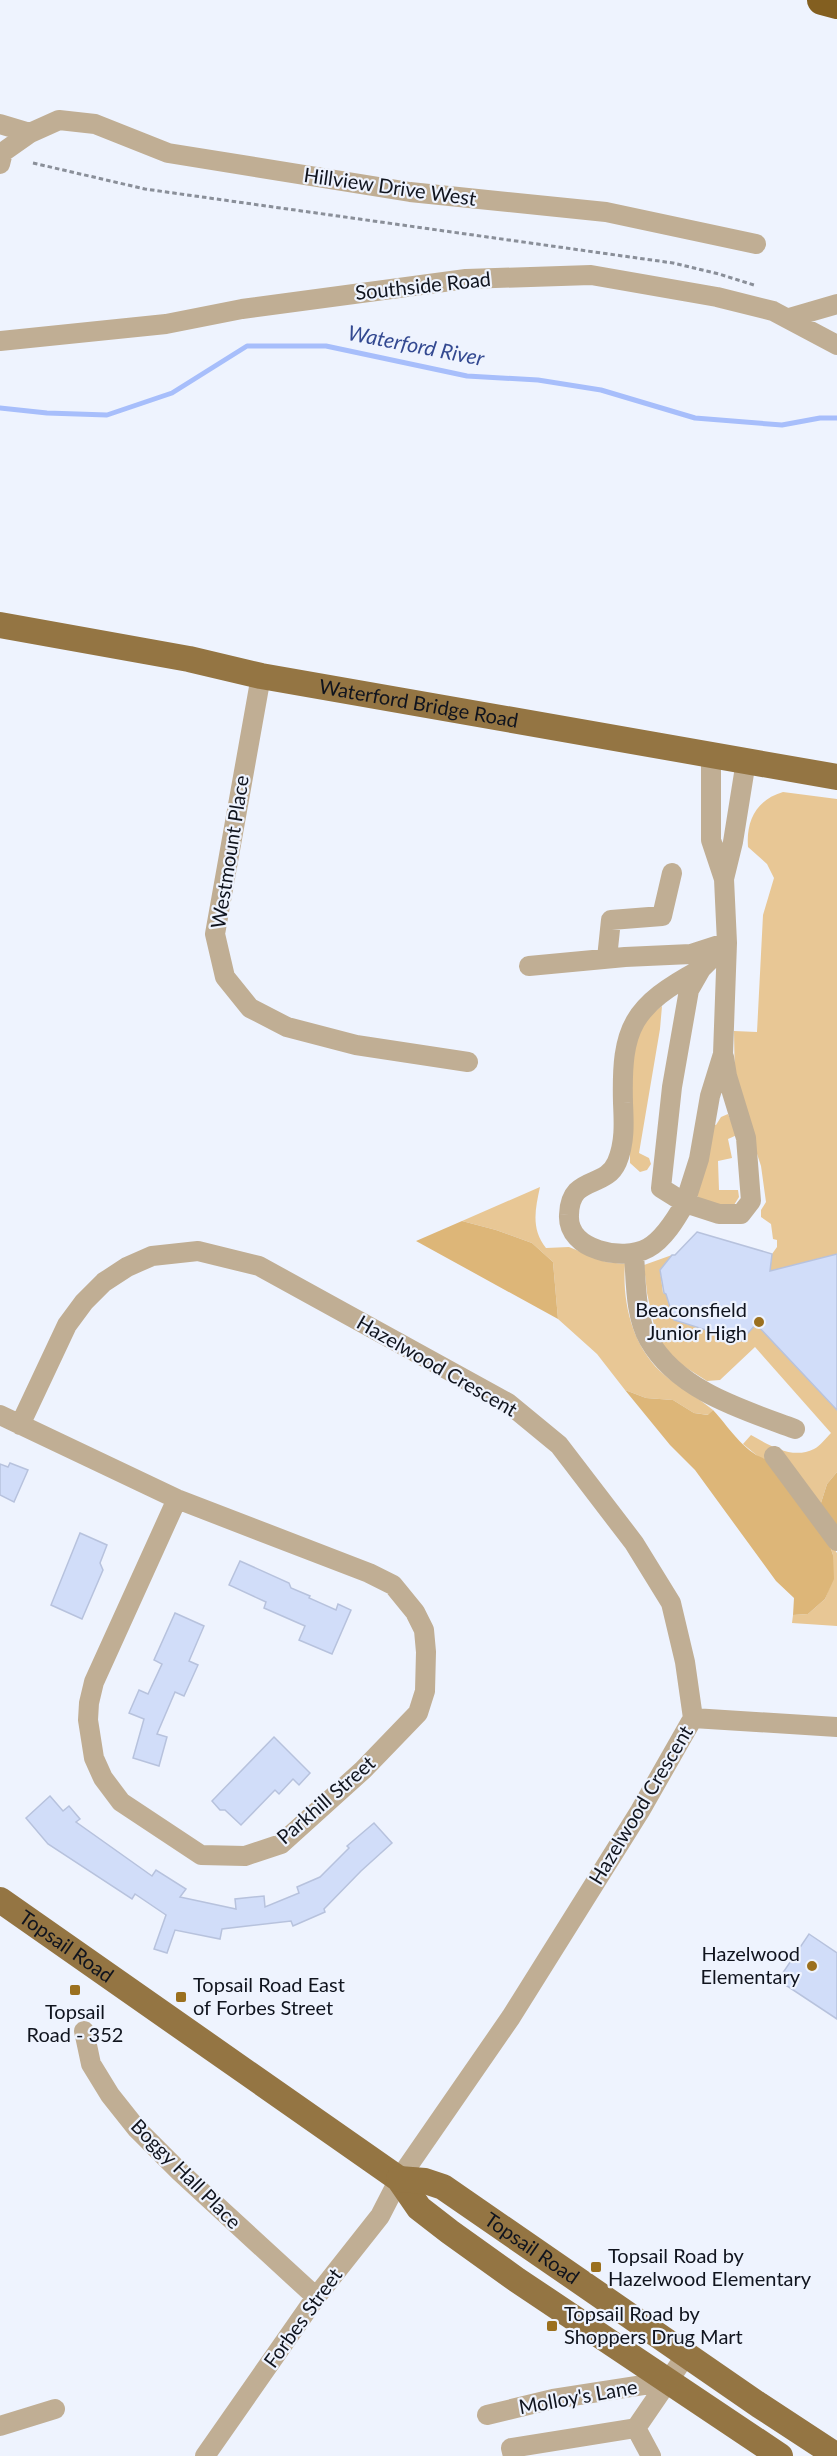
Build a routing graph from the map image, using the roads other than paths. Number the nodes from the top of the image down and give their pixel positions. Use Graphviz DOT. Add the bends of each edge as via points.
graph roads {
  1 [pos="822,0"];
  2 [pos="837,4"];
  3 [pos="0,124"];
  4 [pos="30,133"];
  5 [pos="0,164"];
  6 [pos="756,244"];
  7 [pos="837,304"];
  8 [pos="789,318"];
  9 [pos="0,341"];
  10 [pos="837,345"];
  11 [pos="0,625"];
  12 [pos="261,676"];
  13 [pos="711,755"];
  14 [pos="746,761"];
  15 [pos="837,777"];
  16 [pos="672,873"];
  17 [pos="724,879"];
  18 [pos="726,943"];
  19 [pos="607,958"];
  20 [pos="529,966"];
  21 [pos="701,969"];
  22 [pos="723,1054"];
  23 [pos="468,1062"];
  24 [pos="686,1203"];
  25 [pos="634,1254"];
  26 [pos="0,1415"];
  27 [pos="20,1425"];
  28 [pos="795,1429"];
  29 [pos="774,1456"];
  30 [pos="177,1499"];
  31 [pos="837,1541"];
  32 [pos="693,1718"];
  33 [pos="837,1727"];
  34 [pos="0,1900"];
  35 [pos="84,2031"];
  36 [pos="399,2179"];
  37 [pos="316,2297"];
  38 [pos="686,2355"];
  39 [pos="669,2381"];
  40 [pos="55,2409"];
  41 [pos="487,2415"];
  42 [pos="0,2426"];
  43 [pos="636,2428"];
  44 [pos="205,2456"];
  45 [pos="513,2456"];
  46 [pos="651,2456"];
  47 [pos="780,2456"];
  48 [pos="837,2456"];
  1 -- 2 [label="highway"];
  3 -- 4 [label="street"];
  4 -- 5 [label="street, Hillview Drive West" via="3,152"];
  4 -- 6 [label="street, Hillview Drive West" via="59,120 95,124 168,153 410,192 606,212"];
  7 -- 8 [label="street"];
  8 -- 9 [label="street, Southside Road" via="717,297 591,275 455,280 242,309 166,324"];
  8 -- 10 [label="street, Southside Road"];
  11 -- 12 [label="main road, Waterford Bridge Road"];
  12 -- 13 [label="main road, Waterford Bridge Road"];
  12 -- 23 [label="street, Westmount Place" via="215,934 225,977 250,1008 287,1028 356,1045"];
  13 -- 14 [label="main road, Waterford Bridge Road"];
  13 -- 17 [label="street" via="711,840"];
  14 -- 15 [label="main road, Waterford Bridge Road"];
  14 -- 17 [label="street"];
  16 -- 19 [label="street" via="662,916 610,920"];
  17 -- 18 [label="street"];
  18 -- 19 [label="street" via="691,954"];
  18 -- 21 [label="street"];
  18 -- 22 [label="street"];
  19 -- 20 [label="street"];
  21 -- 24 [label="street" via="689,990 663,1153 661,1188"];
  21 -- 25 [label="street" via="656,996 638,1016 626,1042 622,1068 623,1141 618,1161 611,1174 581,1186 568,1217 574,1235 589,1247"];
  22 -- 24 [label="street"];
  22 -- 24 [label="street" via="746,1138 751,1201 741,1214 719,1214"];
  24 -- 25 [label="street" via="667,1231 650,1247"];
  25 -- 28 [label="street" via="642,1321 649,1340 674,1371 724,1401"];
  26 -- 27 [label="street, Parkhill Street"];
  27 -- 30 [label="street, Parkhill Street"];
  27 -- 32 [label="street, Hazelwood Crescent" via="67,1325 84,1302 127,1267 152,1256 198,1251 259,1266 508,1403 559,1445 634,1543 671,1603"];
  29 -- 31 [label="street"];
  30 -- 30 [label="street, Parkhill Street" via="393,1586 416,1612 424,1630 426,1681 418,1713 363,1770 281,1844 245,1856 201,1855 121,1802 103,1778 90,1740 89,1703 94,1682"];
  32 -- 33 [label="street"];
  32 -- 36 [label="street, Hazelwood Crescent" via="640,1811 511,2017"];
  34 -- 36 [label="main road, Topsail Road"];
  35 -- 37 [label="street, Boggy Hall Place" via="91,2064 137,2129"];
  36 -- 37 [label="street, Forbes Street" via="380,2216"];
  36 -- 38 [label="main road, Topsail Road" via="443,2187"];
  36 -- 39 [label="main road, Topsail Road" via="419,2208 450,2232"];
  37 -- 44 [label="street, Forbes Street"];
  38 -- 39 [label="street"];
  38 -- 48 [label="main road, Topsail Road"];
  39 -- 41 [label="street, Molloy's Lane" via="553,2399"];
  39 -- 43 [label="street"];
  39 -- 47 [label="main road, Topsail Road"];
  40 -- 42 [label="street"];
  43 -- 45 [label="street" via="512,2448"];
  43 -- 46 [label="street"];
}
